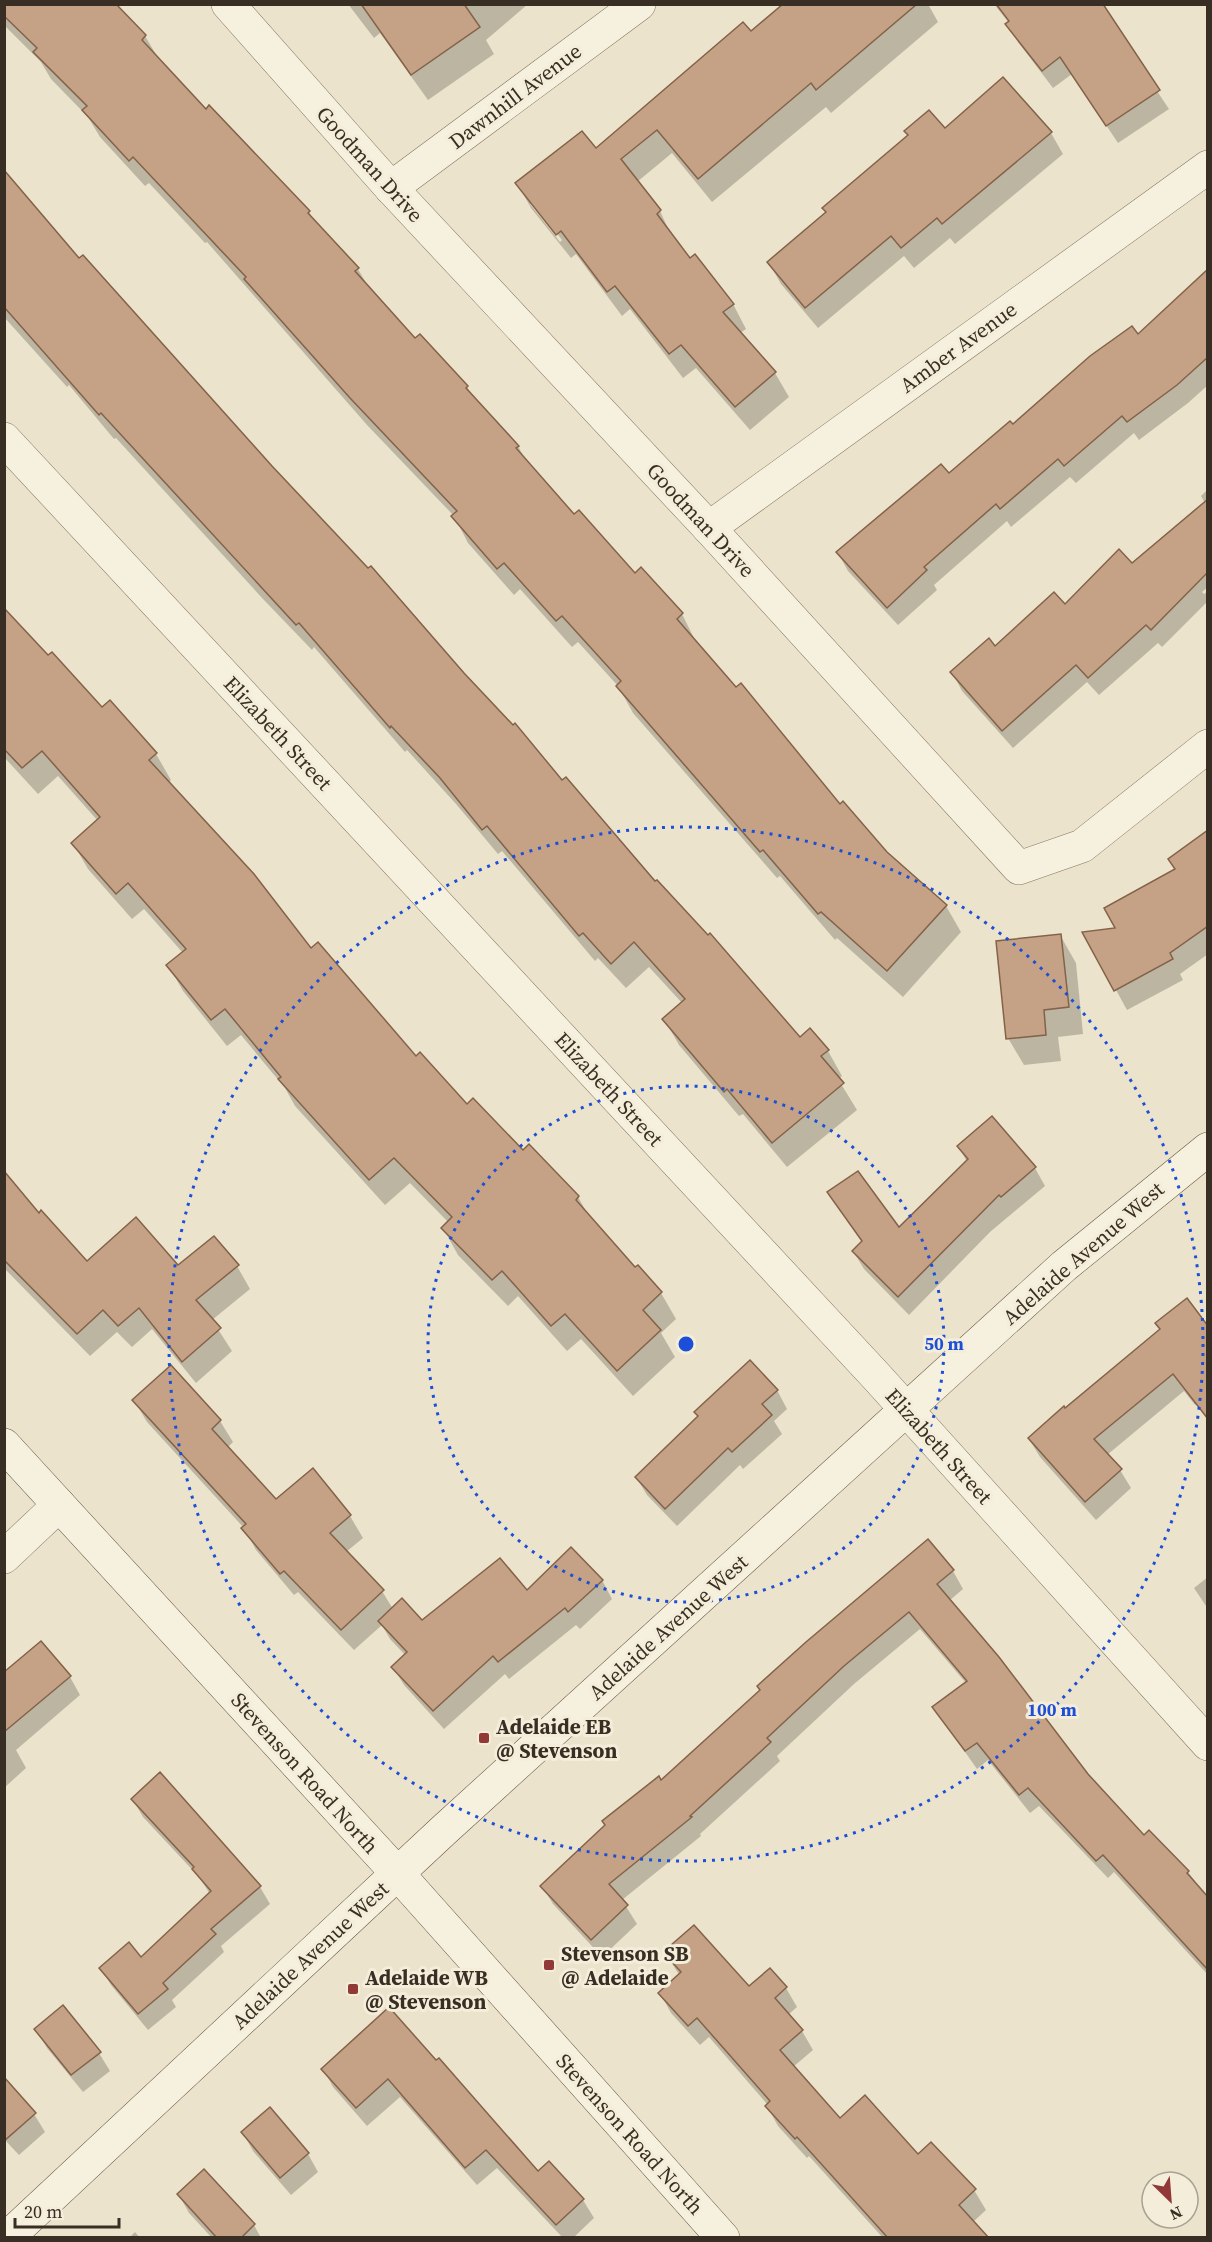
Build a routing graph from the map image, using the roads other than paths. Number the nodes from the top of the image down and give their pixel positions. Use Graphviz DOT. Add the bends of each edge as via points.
graph roads {
  1 [pos="228,4"];
  2 [pos="639,4"];
  3 [pos="1208,167"];
  4 [pos="391,188"];
  5 [pos="4,439"];
  6 [pos="709,528"];
  7 [pos="1208,747"];
  8 [pos="1208,1149"];
  9 [pos="906,1410"];
  10 [pos="4,1445"];
  11 [pos="60,1505"];
  12 [pos="4,1557"];
  13 [pos="1208,1744"];
  14 [pos="398,1874"];
  15 [pos="6,2238"];
  16 [pos="723,2238"];
  1 -- 4 [label="street, Goodman Drive"];
  2 -- 4 [label="street, Dawnhill Avenue"];
  3 -- 6 [label="street, Amber Avenue"];
  4 -- 6 [label="street, Goodman Drive"];
  5 -- 9 [label="street, Elizabeth Street"];
  6 -- 7 [label="street, Goodman Drive" via="1018,868 1082,846"];
  8 -- 9 [label="street, Adelaide Avenue West" via="1064,1266"];
  9 -- 13 [label="street, Elizabeth Street"];
  9 -- 14 [label="street, Adelaide Avenue West"];
  10 -- 11 [label="street, Stevenson Road North"];
  11 -- 12 [label="street"];
  11 -- 14 [label="street, Stevenson Road North"];
  14 -- 15 [label="street, Adelaide Avenue West"];
  14 -- 16 [label="street, Stevenson Road North"];
}
